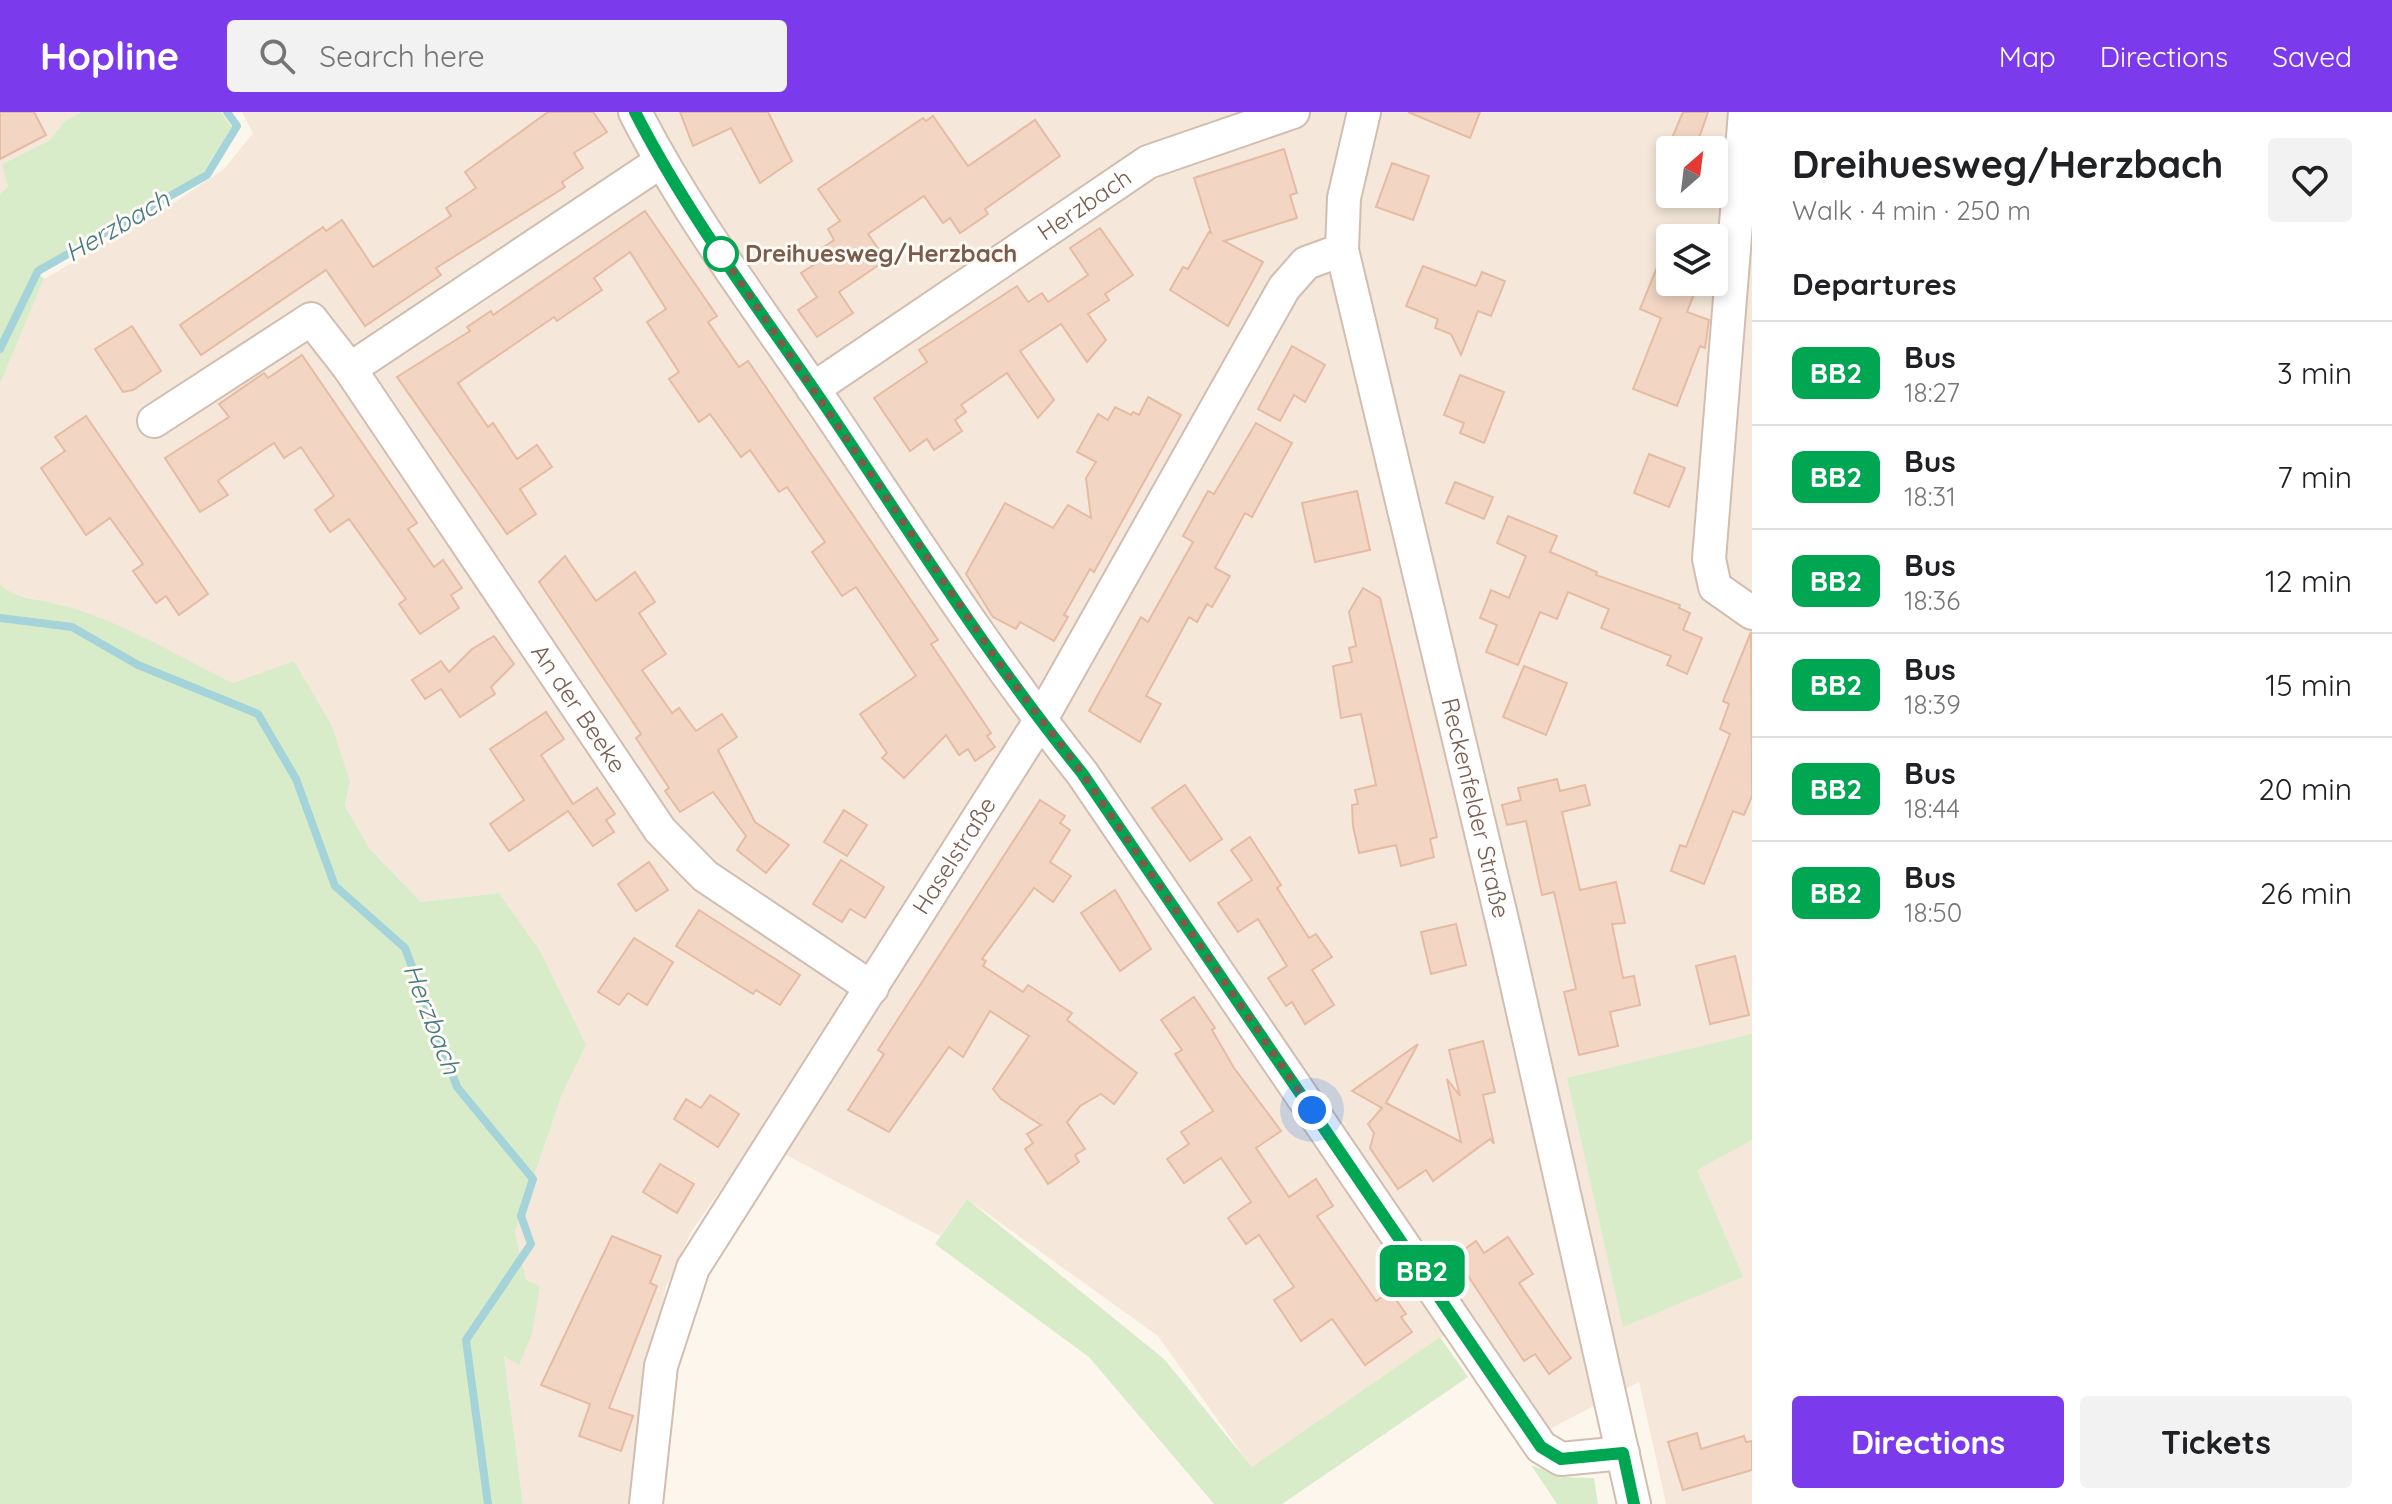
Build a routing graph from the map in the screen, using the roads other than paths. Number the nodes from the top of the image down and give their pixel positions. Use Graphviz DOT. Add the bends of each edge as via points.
graph roads {
  1 [pos="635,112"];
  2 [pos="1293,112"];
  3 [pos="1364,112"];
  4 [pos="1745,112"];
  5 [pos="660,162"];
  6 [pos="1342,250"];
  7 [pos="350,369"];
  8 [pos="813,389"];
  9 [pos="154,421"];
  10 [pos="1752,613"];
  11 [pos="1040,721"];
  12 [pos="872,988"];
  13 [pos="1623,1453"];
  14 [pos="646,1504"];
  15 [pos="1634,1504"];
  1 -- 5 [label="street"];
  2 -- 8 [label="street, Herzbach" via="1148,162"];
  3 -- 6 [label="street, Reckenfelder Straße" via="1344,198"];
  4 -- 10 [label="street" via="1709,559 1715,587"];
  5 -- 7 [label="street"];
  5 -- 8 [label="street"];
  6 -- 11 [label="street, Haselstraße" via="1306,263 1284,288"];
  6 -- 13 [label="street, Reckenfelder Straße"];
  7 -- 9 [label="street, An der Beeke" via="311,319"];
  7 -- 12 [label="street, An der Beeke" via="660,830 705,876"];
  8 -- 11 [label="street"];
  11 -- 12 [label="street, Haselstraße"];
  11 -- 13 [label="street" via="1082,773 1541,1447 1561,1459"];
  12 -- 14 [label="street, Haselstraße" via="693,1268 661,1366"];
  13 -- 15 [label="street, Reckenfelder Straße"];
}
